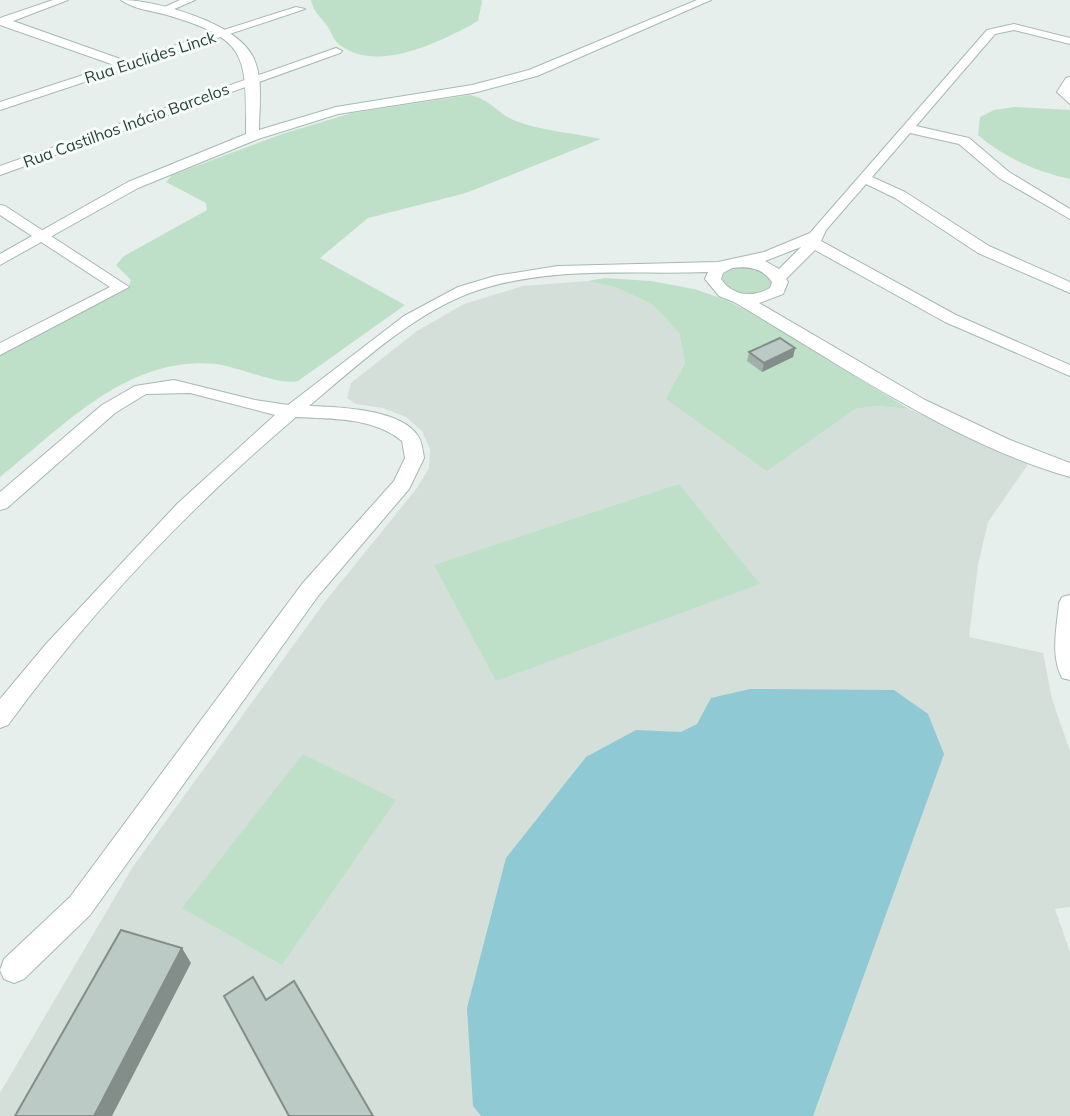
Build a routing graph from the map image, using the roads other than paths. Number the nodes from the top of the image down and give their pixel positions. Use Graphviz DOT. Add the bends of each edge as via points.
graph roads {
  1 [pos="63,0"];
  2 [pos="125,0"];
  3 [pos="190,0"];
  4 [pos="706,0"];
  5 [pos="300,9"];
  6 [pos="161,11"];
  7 [pos="1,22"];
  8 [pos="226,32"];
  9 [pos="1070,41"];
  10 [pos="336,51"];
  11 [pos="125,65"];
  12 [pos="251,79"];
  13 [pos="1070,81"];
  14 [pos="0,94"];
  15 [pos="1070,100"];
  16 [pos="17,101"];
  17 [pos="0,106"];
  18 [pos="909,129"];
  19 [pos="253,136"];
  20 [pos="0,171"];
  21 [pos="863,180"];
  22 [pos="0,209"];
  23 [pos="1070,215"];
  24 [pos="42,239"];
  25 [pos="810,239"];
  26 [pos="0,260"];
  27 [pos="742,262"];
  28 [pos="720,267"];
  29 [pos="640,270"];
  30 [pos="778,284"];
  31 [pos="1070,288"];
  32 [pos="731,295"];
  33 [pos="794,329"];
  34 [pos="0,350"];
  35 [pos="1070,371"];
  36 [pos="290,411"];
  37 [pos="1070,470"];
  38 [pos="0,503"];
  39 [pos="1070,603"];
  40 [pos="1070,671"];
  41 [pos="0,718"];
  42 [pos="14,969"];
  1 -- 7 [label="street"];
  2 -- 6 [label="street"];
  3 -- 6 [label="street"];
  4 -- 19 [label="street" via="533,73 473,89 336,111"];
  5 -- 8 [label="street, Rua Euclides Linck"];
  6 -- 8 [label="street"];
  7 -- 11 [label="street"];
  8 -- 11 [label="street, Rua Euclides Linck"];
  8 -- 12 [label="street" via="246,55"];
  9 -- 18 [label="street" via="1022,29 994,30"];
  10 -- 12 [label="street, Rua Castilhos Inácio Barcelos"];
  11 -- 16 [label="street, Rua Euclides Linck"];
  12 -- 19 [label="street"];
  12 -- 20 [label="street, Rua Castilhos Inácio Barcelos"];
  13 -- 15 [label="street" via="1063,92"];
  14 -- 16 [label="street"];
  16 -- 17 [label="street, Rua Euclides Linck"];
  18 -- 21 [label="street"];
  18 -- 23 [label="street" via="964,141 1004,176"];
  19 -- 24 [label="street" via="133,185"];
  21 -- 25 [label="street"];
  21 -- 31 [label="street" via="892,190 992,253"];
  22 -- 24 [label="street"];
  24 -- 26 [label="street"];
  24 -- 34 [label="street" via="121,288"];
  25 -- 27 [label="street"];
  25 -- 30 [label="street"];
  25 -- 35 [label="street" via="965,326"];
  27 -- 28 [label="street"];
  27 -- 30 [label="street" via="768,268"];
  28 -- 29 [label="street"];
  28 -- 32 [label="street" via="713,279"];
  29 -- 32 [label="street"];
  29 -- 36 [label="street" via="527,274 463,290 414,317"];
  30 -- 32 [label="street" via="765,297"];
  30 -- 33 [label="street"];
  32 -- 33 [label="street"];
  33 -- 37 [label="street" via="919,404"];
  36 -- 38 [label="street" via="180,385 142,390 124,397"];
  36 -- 41 [label="street" via="142,550 21,687"];
  36 -- 42 [label="street" via="389,423 412,443 412,470 310,590 80,906"];
  39 -- 40 [label="street" via="1066,647"];
}
